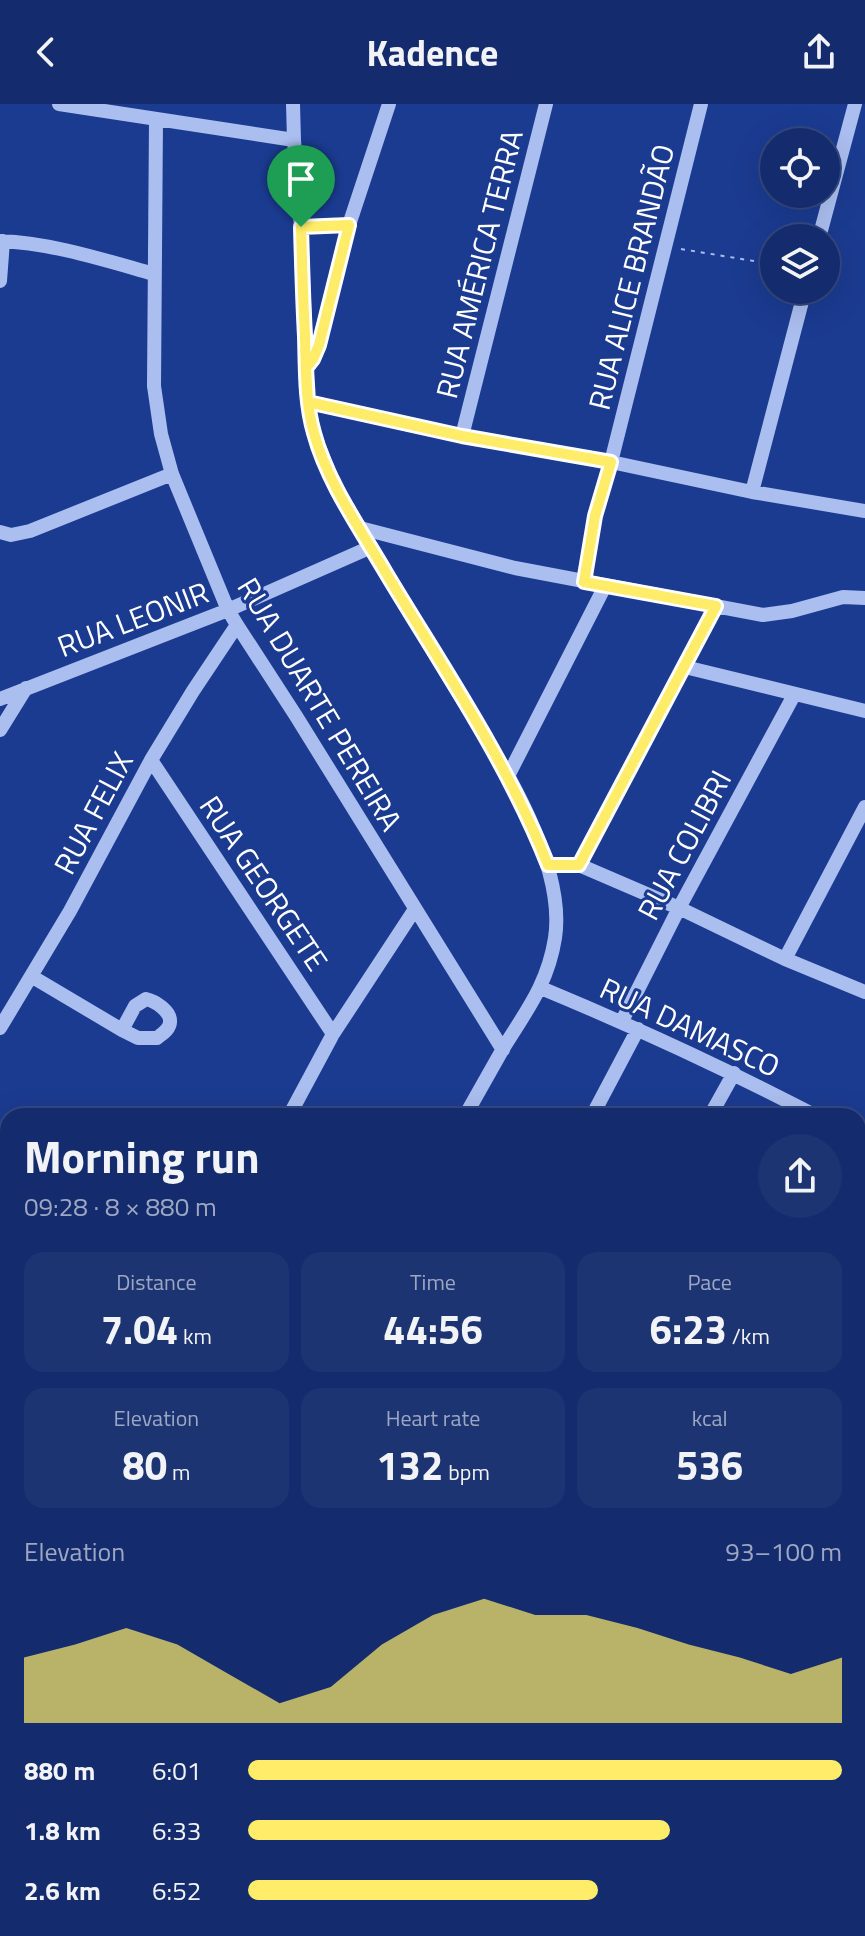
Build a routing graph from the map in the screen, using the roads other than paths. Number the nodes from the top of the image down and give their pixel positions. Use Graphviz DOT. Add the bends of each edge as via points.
graph roads {
  1 [pos="59,104"];
  2 [pos="293,104"];
  3 [pos="389,104"];
  4 [pos="546,104"];
  5 [pos="701,104"];
  6 [pos="855,104"];
  7 [pos="156,120"];
  8 [pos="294,140"];
  9 [pos="823,224"];
  10 [pos="349,225"];
  11 [pos="301,227"];
  12 [pos="2,241"];
  13 [pos="154,274"];
  14 [pos="0,281"];
  15 [pos="801,304"];
  16 [pos="306,368"];
  17 [pos="308,402"];
  18 [pos="462,436"];
  19 [pos="611,462"];
  20 [pos="172,474"];
  21 [pos="752,492"];
  22 [pos="865,511"];
  23 [pos="360,528"];
  24 [pos="0,532"];
  25 [pos="371,547"];
  26 [pos="605,586"];
  27 [pos="865,598"];
  28 [pos="716,606"];
  29 [pos="228,610"];
  30 [pos="237,625"];
  31 [pos="685,667"];
  32 [pos="26,688"];
  33 [pos="794,695"];
  34 [pos="0,699"];
  35 [pos="865,711"];
  36 [pos="0,730"];
  37 [pos="151,760"];
  38 [pos="508,776"];
  39 [pos="865,807"];
  40 [pos="548,865"];
  41 [pos="579,865"];
  42 [pos="679,908"];
  43 [pos="415,909"];
  44 [pos="785,959"];
  45 [pos="31,976"];
  46 [pos="541,988"];
  47 [pos="865,992"];
  48 [pos="622,1021"];
  49 [pos="0,1028"];
  50 [pos="638,1029"];
  51 [pos="122,1030"];
  52 [pos="333,1034"];
  53 [pos="503,1050"];
  54 [pos="734,1073"];
  55 [pos="293,1108"];
  56 [pos="470,1108"];
  57 [pos="596,1108"];
  58 [pos="714,1108"];
  59 [pos="801,1108"];
  1 -- 7 [label="street"];
  2 -- 8 [label="street"];
  3 -- 10 [label="street"];
  4 -- 18 [label="street, RUA AMÉRICA TERRA"];
  5 -- 19 [label="street, RUA ALICE BRANDÃO"];
  6 -- 9 [label="street"];
  7 -- 8 [label="street"];
  7 -- 13 [label="street, RUA DUARTE PEREIRA"];
  8 -- 11 [label="street"];
  10 -- 11 [label="street"];
  10 -- 16 [label="street" via="319,345"];
  11 -- 16 [label="street"];
  12 -- 13 [label="street"];
  12 -- 14 [label="street"];
  13 -- 20 [label="street, RUA DUARTE PEREIRA" via="154,386"];
  15 -- 21 [label="street"];
  16 -- 17 [label="street"];
  17 -- 18 [label="street"];
  17 -- 23 [label="street" via="323,459"];
  18 -- 19 [label="street"];
  19 -- 21 [label="street"];
  20 -- 24 [label="street" via="30,531"];
  20 -- 29 [label="street, RUA DUARTE PEREIRA"];
  21 -- 22 [label="street"];
  23 -- 25 [label="street"];
  23 -- 26 [label="street"];
  25 -- 29 [label="street, RUA LEONIR"];
  25 -- 38 [label="street"];
  26 -- 28 [label="street"];
  26 -- 38 [label="street"];
  27 -- 28 [label="street" via="843,597 763,615"];
  28 -- 31 [label="street"];
  29 -- 30 [label="street, RUA DUARTE PEREIRA"];
  29 -- 32 [label="street, RUA LEONIR"];
  30 -- 37 [label="street, RUA FELIX"];
  30 -- 43 [label="street, RUA DUARTE PEREIRA"];
  31 -- 33 [label="street"];
  31 -- 41 [label="street"];
  32 -- 34 [label="street, RUA LEONIR"];
  32 -- 36 [label="street"];
  33 -- 35 [label="street"];
  33 -- 42 [label="street, RUA COLIBRI"];
  37 -- 45 [label="street, RUA FELIX"];
  37 -- 52 [label="street, RUA GEORGETE"];
  38 -- 40 [label="street"];
  39 -- 44 [label="street"];
  40 -- 41 [label="street"];
  40 -- 46 [label="street" via="557,919"];
  41 -- 42 [label="street"];
  42 -- 44 [label="street"];
  42 -- 48 [label="street, RUA COLIBRI"];
  43 -- 52 [label="street"];
  43 -- 53 [label="street, RUA DUARTE PEREIRA"];
  44 -- 47 [label="street"];
  45 -- 49 [label="street, RUA FELIX"];
  45 -- 51 [label="street"];
  46 -- 48 [label="street, RUA DAMASCO"];
  46 -- 53 [label="street"];
  48 -- 50 [label="street, RUA DAMASCO"];
  50 -- 54 [label="street, RUA DAMASCO"];
  50 -- 57 [label="street"];
  52 -- 55 [label="street"];
  53 -- 56 [label="street"];
  54 -- 58 [label="street"];
  54 -- 59 [label="street, RUA DAMASCO"];
}
